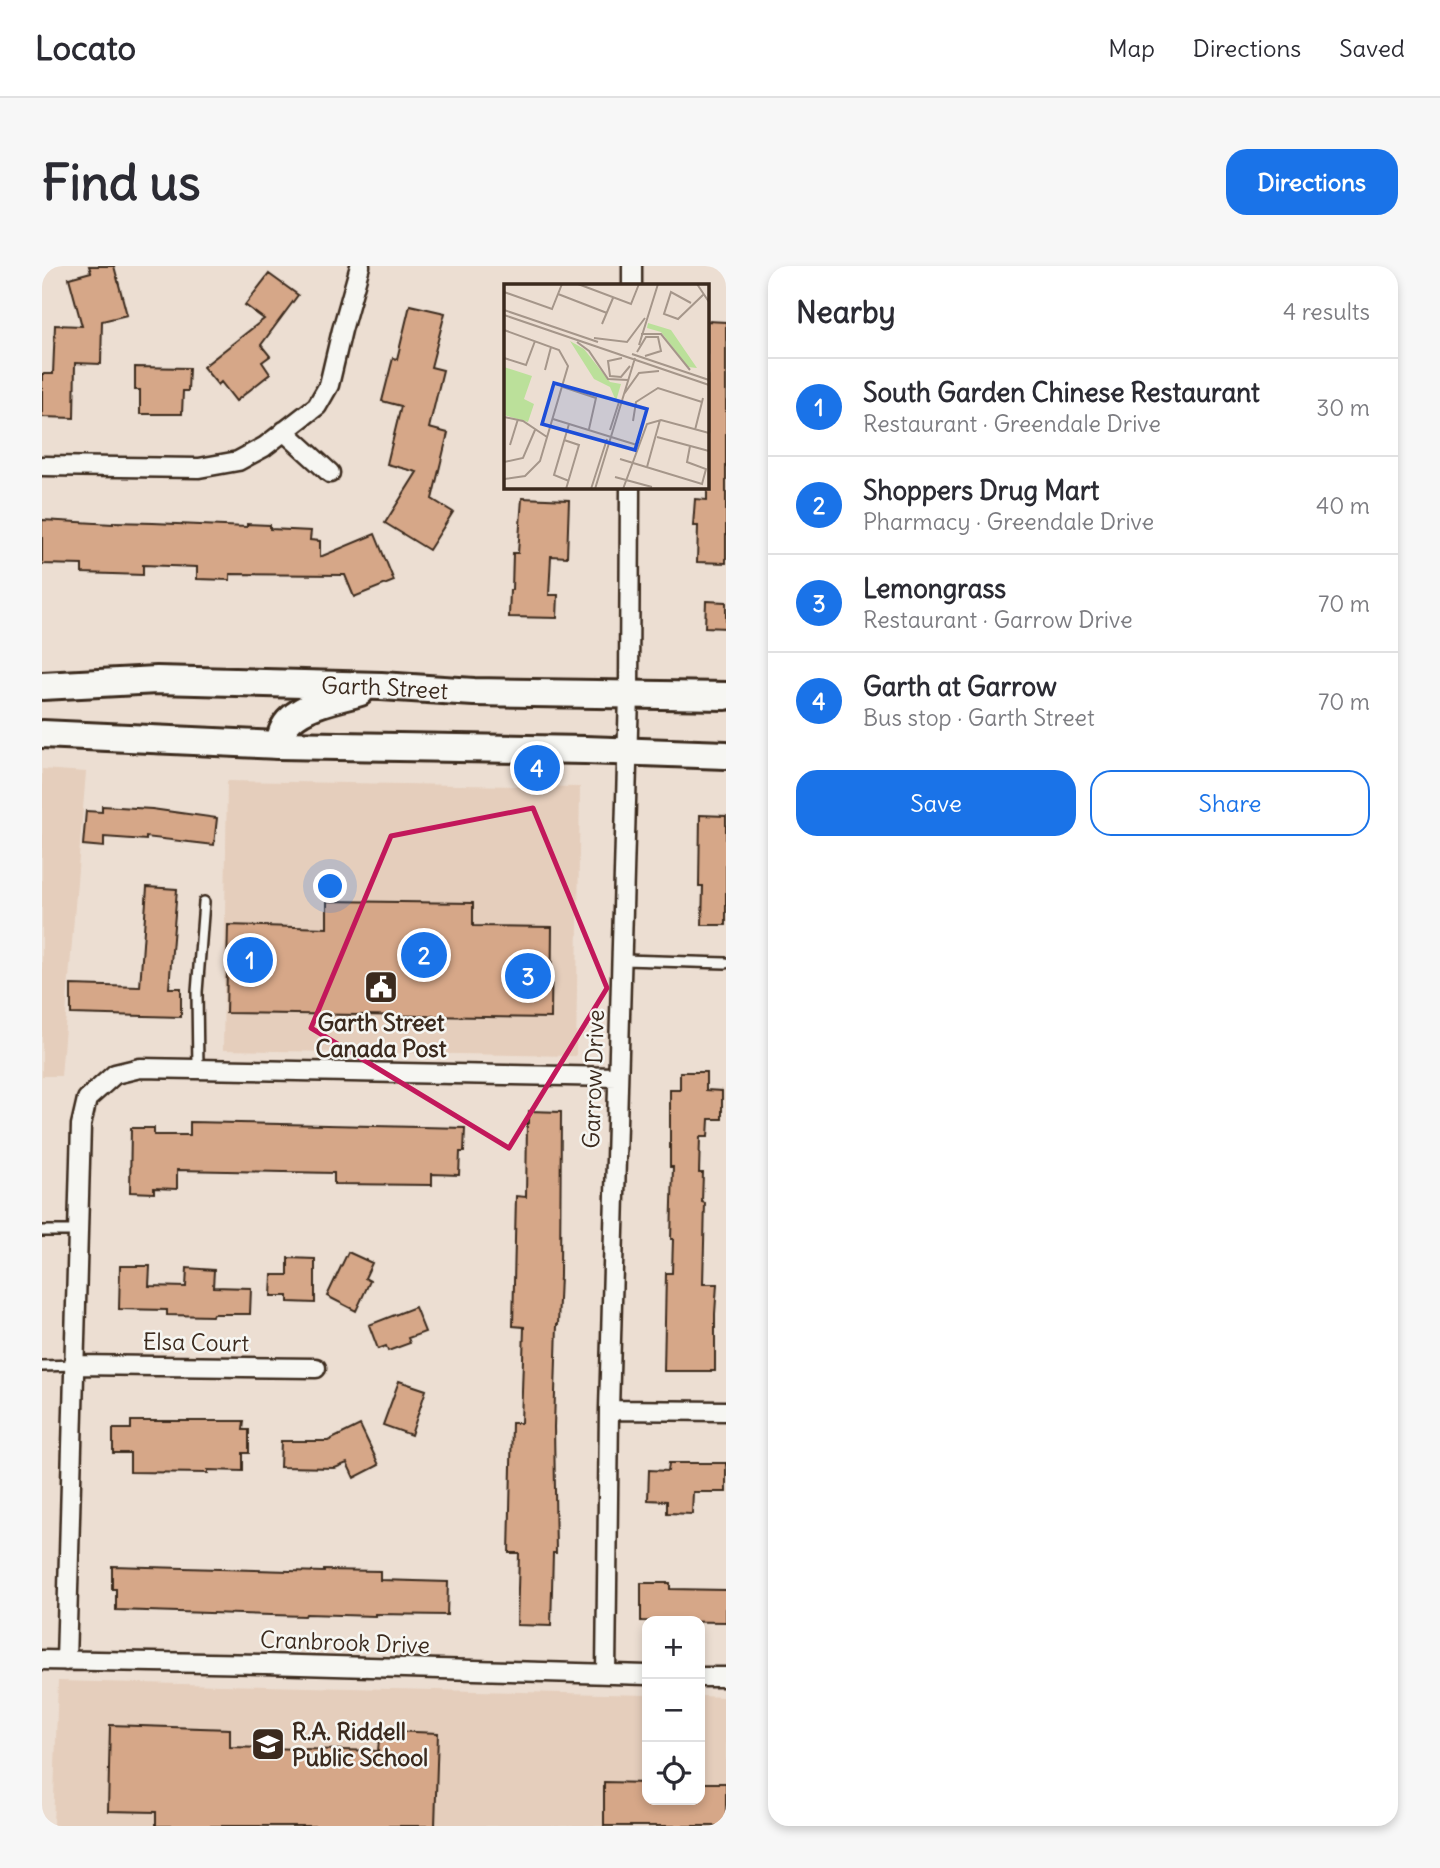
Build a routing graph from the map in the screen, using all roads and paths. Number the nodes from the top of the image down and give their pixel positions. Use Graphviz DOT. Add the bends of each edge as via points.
graph roads {
  1 [pos="360,266"];
  2 [pos="632,266"];
  3 [pos="632,284"];
  4 [pos="284,431"];
  5 [pos="42,466"];
  6 [pos="330,473"];
  7 [pos="631,488"];
  8 [pos="42,686"];
  9 [pos="381,686"];
  10 [pos="629,694"];
  11 [pos="726,696"];
  12 [pos="42,734"];
  13 [pos="279,745"];
  14 [pos="627,751"];
  15 [pos="726,755"];
  16 [pos="204,902"];
  17 [pos="622,960"];
  18 [pos="726,963"];
  19 [pos="198,1069"];
  20 [pos="617,1077"];
  21 [pos="42,1231"];
  22 [pos="79,1231"];
  23 [pos="75,1365"];
  24 [pos="42,1366"];
  25 [pos="316,1368"];
  26 [pos="609,1410"];
  27 [pos="726,1411"];
  28 [pos="42,1660"];
  29 [pos="66,1661"];
  30 [pos="606,1674"];
  31 [pos="642,1675"];
  32 [pos="705,1677"];
  33 [pos="726,1677"];
  1 -- 4 [label="street" via="329,385 317,406"];
  2 -- 3 [label="street"];
  4 -- 5 [label="street" via="237,461 199,468"];
  4 -- 6 [label="street"];
  7 -- 10 [label="street, Garrow Drive"];
  8 -- 9 [label="main road, Garth Street" via="157,680"];
  9 -- 10 [label="main road, Garth Street"];
  9 -- 13 [label="main road" via="309,708 291,719"];
  10 -- 11 [label="main road, Garth Street"];
  10 -- 14 [label="street, Garrow Drive"];
  12 -- 13 [label="main road"];
  13 -- 14 [label="main road"];
  14 -- 15 [label="main road"];
  14 -- 17 [label="street, Garrow Drive"];
  16 -- 19 [label="lane" via="197,992"];
  17 -- 18 [label="lane"];
  17 -- 20 [label="street, Garrow Drive"];
  19 -- 20 [label="street"];
  19 -- 22 [label="street" via="140,1068 114,1074 87,1099 81,1125"];
  20 -- 26 [label="street, Garrow Drive"];
  21 -- 22 [label="lane"];
  22 -- 23 [label="street"];
  23 -- 24 [label="lane"];
  23 -- 25 [label="street, Elsa Court"];
  23 -- 29 [label="street"];
  26 -- 27 [label="street"];
  26 -- 30 [label="street, Garrow Drive"];
  28 -- 29 [label="street, Cranbrook Drive"];
  29 -- 30 [label="street, Cranbrook Drive"];
  30 -- 31 [label="street, Cranbrook Drive"];
  32 -- 33 [label="street"];
}
